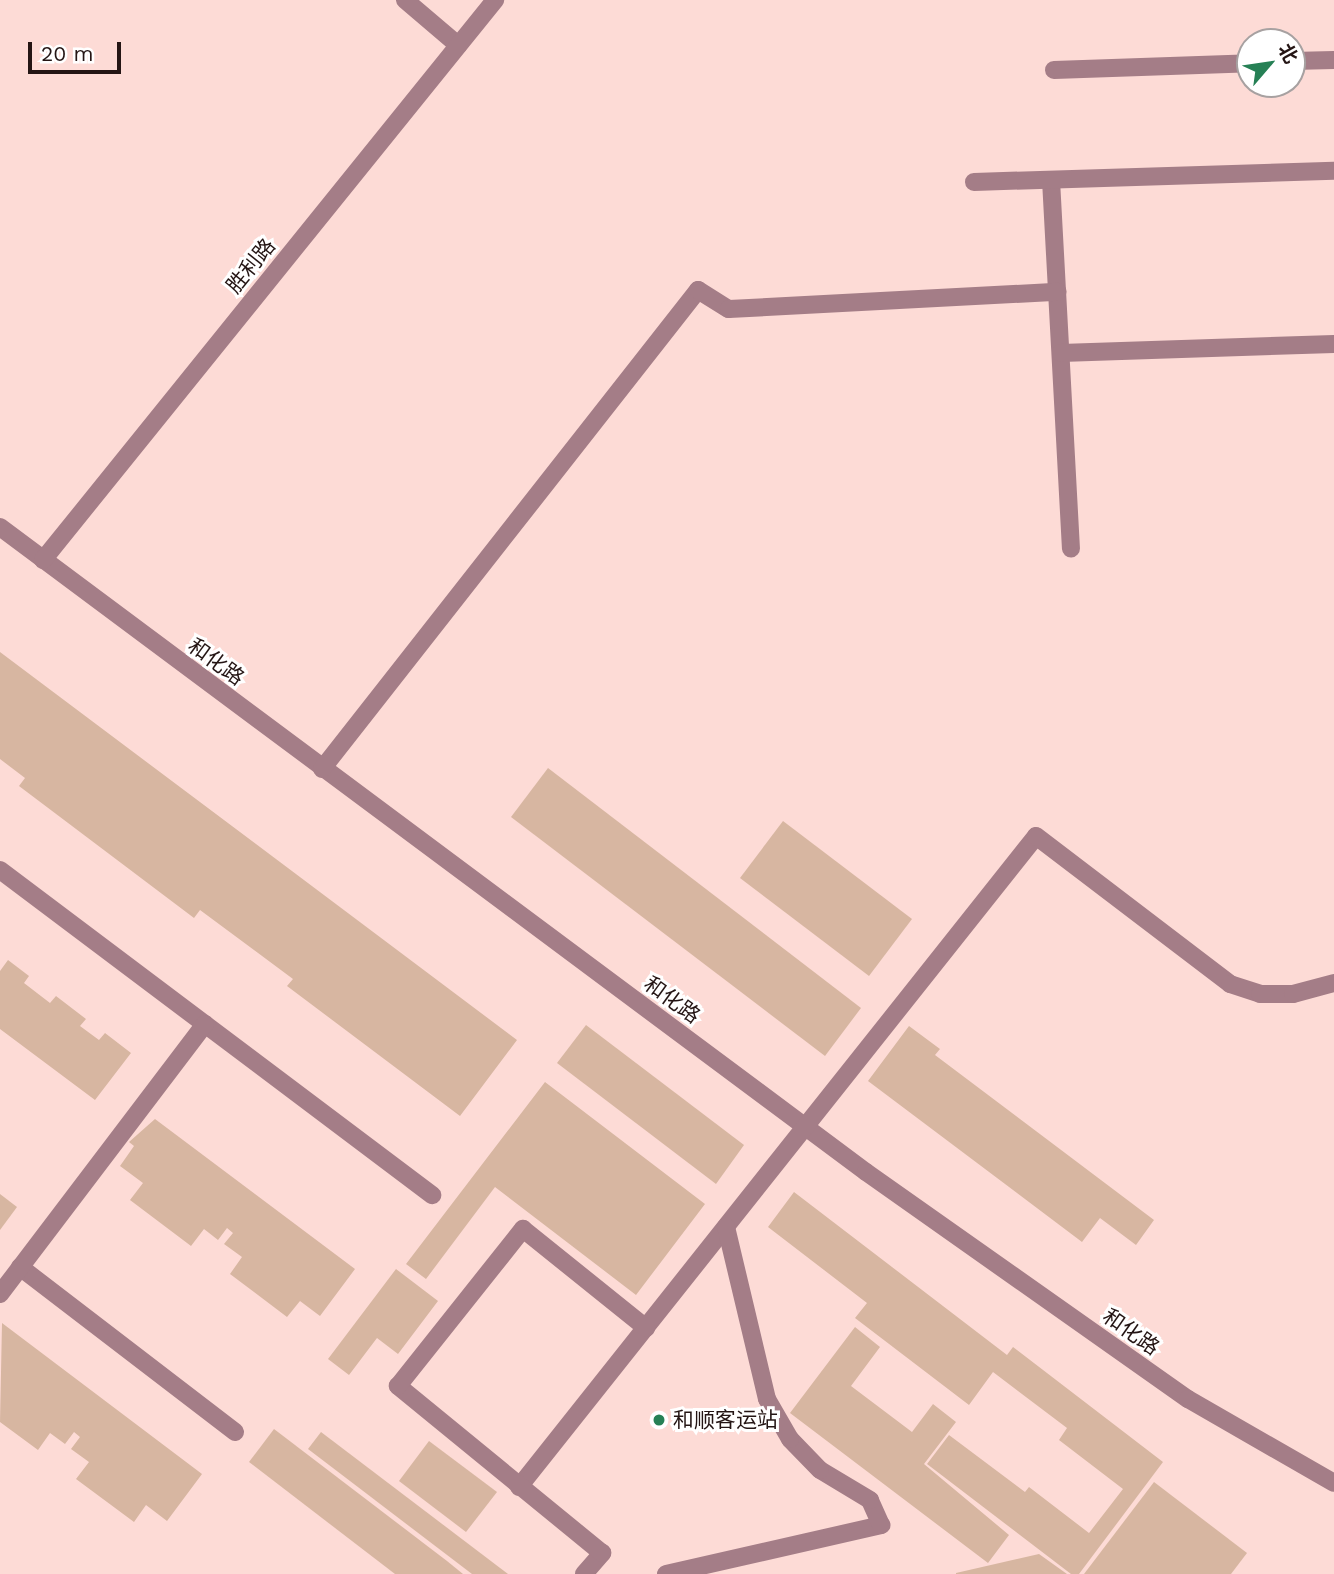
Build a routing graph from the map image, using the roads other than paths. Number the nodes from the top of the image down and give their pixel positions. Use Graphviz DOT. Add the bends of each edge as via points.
graph roads {
  1 [pos="405,0"];
  2 [pos="495,0"];
  3 [pos="458,45"];
  4 [pos="1334,60"];
  5 [pos="1306,61"];
  6 [pos="1236,64"];
  7 [pos="1054,71"];
  8 [pos="1334,172"];
  9 [pos="1051,180"];
  10 [pos="974,182"];
  11 [pos="1058,292"];
  12 [pos="1334,344"];
  13 [pos="1061,353"];
  14 [pos="2,533"];
  15 [pos="1071,548"];
  16 [pos="43,560"];
  17 [pos="322,769"];
  18 [pos="0,870"];
  19 [pos="1334,983"];
  20 [pos="205,1024"];
  21 [pos="807,1127"];
  22 [pos="432,1195"];
  23 [pos="726,1227"];
  24 [pos="20,1267"];
  25 [pos="0,1294"];
  26 [pos="646,1328"];
  27 [pos="235,1432"];
  28 [pos="1334,1483"];
  29 [pos="519,1487"];
  30 [pos="584,1574"];
  31 [pos="666,1574"];
  1 -- 3 [label="street"];
  2 -- 3 [label="street, 胜利路"];
  3 -- 16 [label="street, 胜利路"];
  4 -- 5 [label="street"];
  6 -- 7 [label="street"];
  8 -- 9 [label="street"];
  9 -- 10 [label="street"];
  9 -- 11 [label="street"];
  11 -- 13 [label="street"];
  11 -- 17 [label="street" via="729,309 698,290"];
  12 -- 13 [label="street"];
  13 -- 15 [label="street"];
  14 -- 16 [label="street, 和化路"];
  16 -- 17 [label="street, 和化路"];
  17 -- 21 [label="street, 和化路"];
  18 -- 20 [label="street"];
  19 -- 21 [label="street" via="1293,994 1260,995 1230,984 1036,836"];
  20 -- 22 [label="street"];
  20 -- 24 [label="street"];
  21 -- 23 [label="street"];
  21 -- 28 [label="street, 和化路" via="1188,1399"];
  23 -- 26 [label="street"];
  23 -- 31 [label="street" via="767,1399 790,1439 820,1470 870,1500 881,1525"];
  24 -- 25 [label="street"];
  24 -- 27 [label="street"];
  26 -- 29 [label="street"];
  26 -- 29 [label="street" via="523,1229 472,1292 397,1386"];
  29 -- 30 [label="street" via="602,1553"];
}
